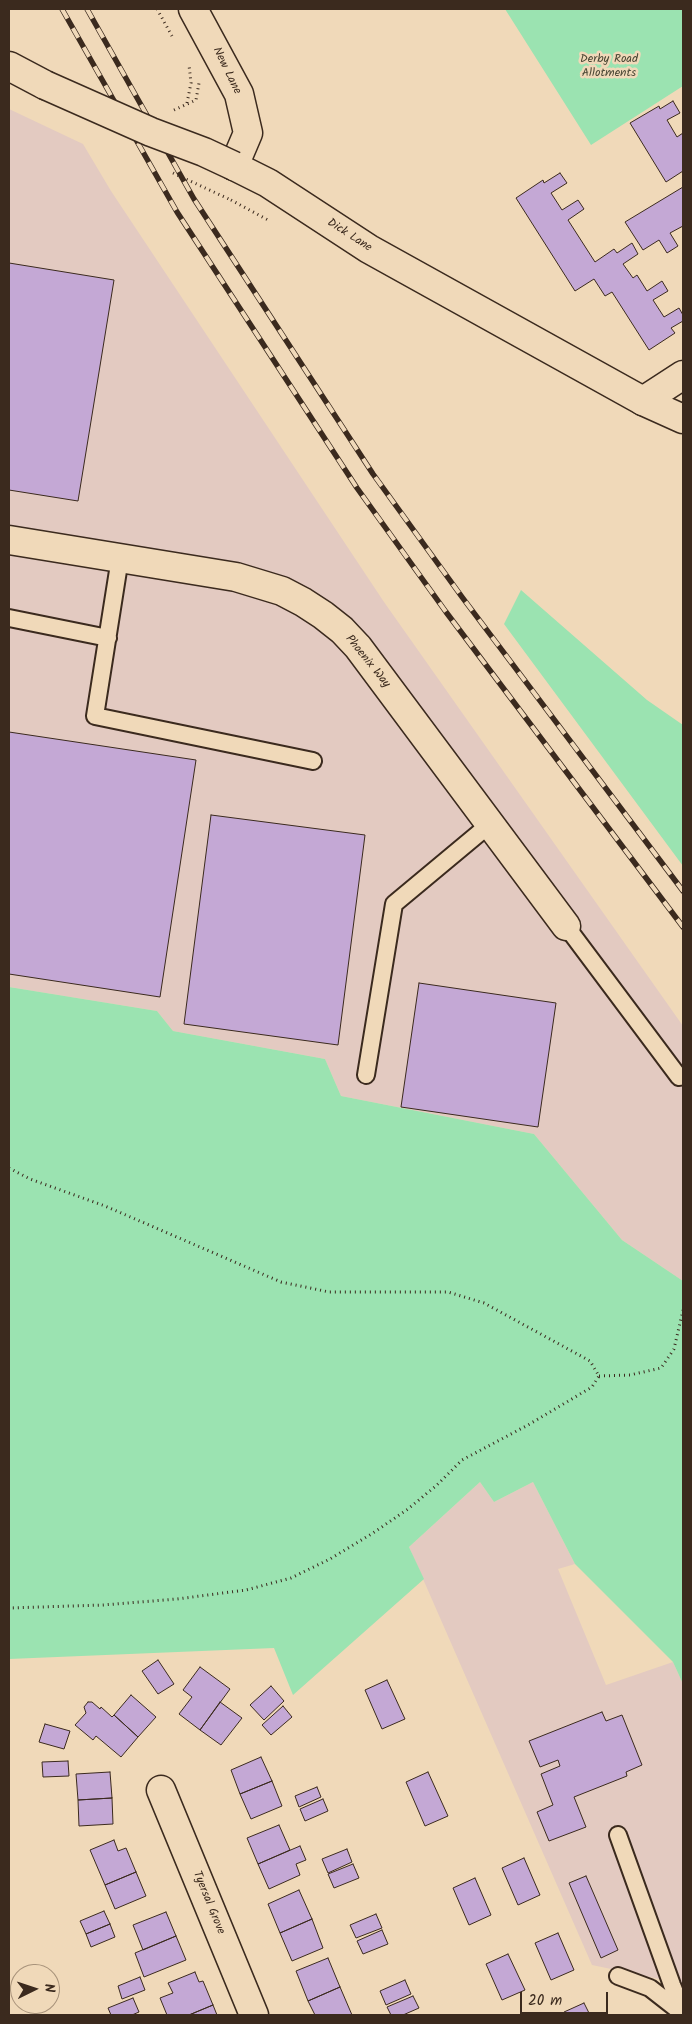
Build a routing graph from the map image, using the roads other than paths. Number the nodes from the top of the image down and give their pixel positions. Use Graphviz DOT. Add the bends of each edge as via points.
graph roads {
  1 [pos="193,9"];
  2 [pos="9,66"];
  3 [pos="234,166"];
  4 [pos="683,375"];
  5 [pos="643,402"];
  6 [pos="683,419"];
  7 [pos="9,540"];
  8 [pos="120,558"];
  9 [pos="9,618"];
  10 [pos="108,638"];
  11 [pos="313,761"];
  12 [pos="490,824"];
  13 [pos="566,926"];
  14 [pos="366,1076"];
  15 [pos="679,1077"];
  16 [pos="161,1790"];
  17 [pos="618,1835"];
  18 [pos="618,1976"];
  19 [pos="683,2013"];
  20 [pos="254,2015"];
  1 -- 3 [label="street, New Lane" via="238,94 248,133"];
  2 -- 3 [label="street, Dick Lane, bridge" via="151,132"];
  3 -- 5 [label="street, Dick Lane" via="268,183 369,249"];
  4 -- 5 [label="street"];
  5 -- 6 [label="street, Dick Lane"];
  7 -- 8 [label="street, Phoenix Way"];
  8 -- 10 [label="lane"];
  8 -- 12 [label="street, Phoenix Way" via="259,583 296,598 323,615 358,648"];
  9 -- 10 [label="lane"];
  10 -- 11 [label="lane" via="95,716"];
  12 -- 13 [label="street, Phoenix Way"];
  12 -- 14 [label="lane" via="394,904"];
  13 -- 15 [label="lane"];
  16 -- 20 [label="street, Tyersal Grove"];
  17 -- 19 [label="lane"];
  18 -- 19 [label="lane" via="650,1988"];
}
